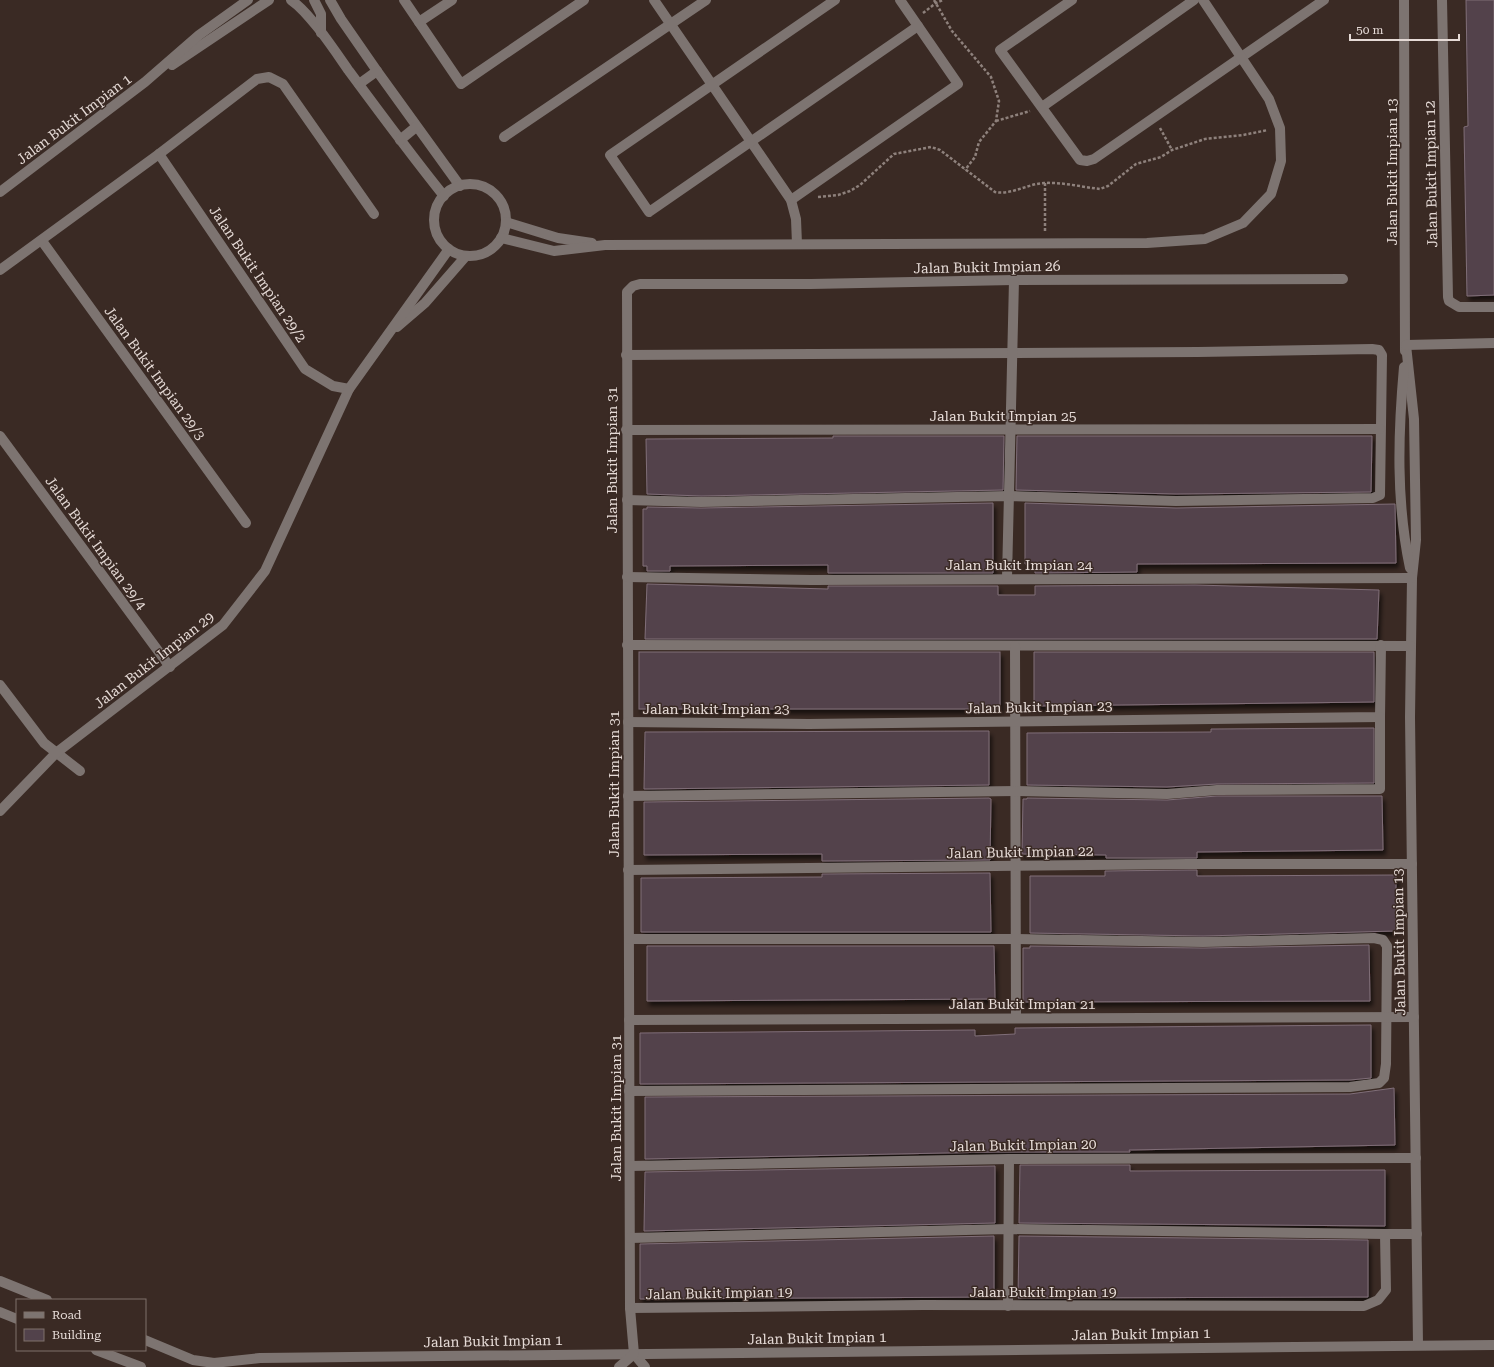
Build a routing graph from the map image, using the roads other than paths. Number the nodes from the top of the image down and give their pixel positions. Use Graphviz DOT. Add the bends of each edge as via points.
graph roads {
  1 [pos="248,0"];
  2 [pos="269,0"];
  3 [pos="273,0"];
  4 [pos="291,0"];
  5 [pos="314,0"];
  6 [pos="330,0"];
  7 [pos="404,0"];
  8 [pos="452,0"];
  9 [pos="584,0"];
  10 [pos="654,0"];
  11 [pos="706,0"];
  12 [pos="835,0"];
  13 [pos="900,0"];
  14 [pos="1072,0"];
  15 [pos="1194,0"];
  16 [pos="1203,0"];
  17 [pos="1324,0"];
  18 [pos="1404,0"];
  19 [pos="1442,0"];
  20 [pos="256,9"];
  21 [pos="321,14"];
  22 [pos="341,19"];
  23 [pos="419,22"];
  24 [pos="916,23"];
  25 [pos="670,24"];
  26 [pos="322,33"];
  27 [pos="1243,58"];
  28 [pos="377,71"];
  29 [pos="145,82"];
  30 [pos="359,84"];
  31 [pos="712,85"];
  32 [pos="1042,107"];
  33 [pos="416,127"];
  34 [pos="504,137"];
  35 [pos="400,140"];
  36 [pos="751,142"];
  37 [pos="159,154"];
  38 [pos="460,186"];
  39 [pos="0,192"];
  40 [pos="444,196"];
  41 [pos="791,200"];
  42 [pos="374,214"];
  43 [pos="506,222"];
  44 [pos="501,238"];
  45 [pos="42,240"];
  46 [pos="798,244"];
  47 [pos="605,246"];
  48 [pos="448,249"];
  49 [pos="466,256"];
  50 [pos="0,270"];
  51 [pos="1343,279"];
  52 [pos="1014,280"];
  53 [pos="633,286"];
  54 [pos="1494,306"];
  55 [pos="384,338"];
  56 [pos="1494,343"];
  57 [pos="1406,345"];
  58 [pos="1012,353"];
  59 [pos="626,355"];
  60 [pos="349,389"];
  61 [pos="1380,429"];
  62 [pos="626,430"];
  63 [pos="1010,430"];
  64 [pos="0,436"];
  65 [pos="1009,496"];
  66 [pos="627,500"];
  67 [pos="246,523"];
  68 [pos="627,577"];
  69 [pos="1007,578"];
  70 [pos="1412,578"];
  71 [pos="627,645"];
  72 [pos="1381,645"];
  73 [pos="1015,646"];
  74 [pos="1411,646"];
  75 [pos="170,667"];
  76 [pos="0,685"];
  77 [pos="1380,717"];
  78 [pos="1016,721"];
  79 [pos="628,722"];
  80 [pos="56,753"];
  81 [pos="80,771"];
  82 [pos="1016,791"];
  83 [pos="628,796"];
  84 [pos="0,811"];
  85 [pos="1412,864"];
  86 [pos="1016,865"];
  87 [pos="628,870"];
  88 [pos="1016,938"];
  89 [pos="629,939"];
  90 [pos="1414,1017"];
  91 [pos="1016,1018"];
  92 [pos="1385,1018"];
  93 [pos="629,1020"];
  94 [pos="629,1091"];
  95 [pos="1009,1158"];
  96 [pos="1416,1158"];
  97 [pos="630,1166"];
  98 [pos="1008,1229"];
  99 [pos="1385,1234"];
  100 [pos="1417,1234"];
  101 [pos="630,1238"];
  102 [pos="0,1281"];
  103 [pos="630,1283"];
  104 [pos="45,1299"];
  105 [pos="1008,1306"];
  106 [pos="630,1308"];
  107 [pos="0,1312"];
  108 [pos="16,1319"];
  109 [pos="146,1340"];
  110 [pos="1418,1345"];
  111 [pos="1494,1345"];
  112 [pos="99,1351"];
  113 [pos="634,1354"];
  114 [pos="141,1367"];
  115 [pos="619,1367"];
  116 [pos="645,1367"];
  1 -- 29 [label="street, Jalan Bukit Impian 1" via="199,35"];
  2 -- 20 [label="street, Jalan Bukit Impian 1"];
  3 -- 20 [label="street"];
  4 -- 26 [label="street"];
  5 -- 21 [label="street"];
  6 -- 22 [label="street"];
  7 -- 23 [label="street"];
  8 -- 23 [label="street"];
  9 -- 23 [label="street" via="461,84"];
  10 -- 25 [label="street"];
  11 -- 25 [label="street"];
  12 -- 31 [label="street"];
  13 -- 24 [label="street"];
  14 -- 32 [label="street" via="1000,50"];
  15 -- 32 [label="street"];
  16 -- 27 [label="street"];
  17 -- 27 [label="street"];
  18 -- 57 [label="street, Jalan Bukit Impian 13"];
  19 -- 54 [label="street, Jalan Bukit Impian 12" via="1448,297 1449,301 1459,307"];
  20 -- 29 [label="street, Jalan Bukit Impian 1" via="208,43"];
  21 -- 22 [label="street"];
  21 -- 26 [label="street"];
  22 -- 28 [label="street"];
  24 -- 36 [label="street"];
  24 -- 41 [label="street" via="958,84"];
  25 -- 31 [label="street"];
  25 -- 34 [label="street"];
  26 -- 30 [label="street"];
  27 -- 32 [label="street" via="1094,159 1087,161 1080,160"];
  27 -- 46 [label="street" via="1269,99 1280,128 1280,161 1271,194 1243,223 1205,238 1147,243"];
  28 -- 30 [label="street"];
  28 -- 33 [label="street"];
  29 -- 39 [label="street, Jalan Bukit Impian 1"];
  30 -- 35 [label="street"];
  31 -- 36 [label="street"];
  31 -- 36 [label="street" via="610,155 649,212"];
  33 -- 35 [label="street"];
  33 -- 38 [label="street"];
  35 -- 40 [label="street"];
  36 -- 41 [label="street"];
  37 -- 42 [label="street" via="257,79 269,78 284,84"];
  37 -- 45 [label="street"];
  37 -- 60 [label="street, Jalan Bukit Impian 29/2" via="305,369 332,386"];
  38 -- 40 [label="street"];
  38 -- 43 [label="street" via="471,184 493,192 505,211"];
  40 -- 48 [label="street" via="437,206 434,217 435,229"];
  41 -- 46 [label="street"];
  43 -- 44 [label="street"];
  43 -- 47 [label="street" via="558,238"];
  44 -- 47 [label="street" via="554,251"];
  44 -- 49 [label="street" via="490,250"];
  45 -- 50 [label="street"];
  45 -- 67 [label="street, Jalan Bukit Impian 29/3"];
  46 -- 47 [label="street"];
  48 -- 49 [label="street"];
  48 -- 55 [label="street, Jalan Bukit Impian 29"];
  49 -- 55 [label="street, Jalan Bukit Impian 29" via="425,303"];
  51 -- 52 [label="street, Jalan Bukit Impian 26"];
  52 -- 53 [label="street, Jalan Bukit Impian 26"];
  52 -- 58 [label="street"];
  53 -- 59 [label="street, Jalan Bukit Impian 31" via="627,292 626,299"];
  55 -- 60 [label="street, Jalan Bukit Impian 29"];
  56 -- 57 [label="street"];
  57 -- 70 [label="street, Jalan Bukit Impian 13" via="1414,419 1416,540"];
  57 -- 70 [label="street, Jalan Bukit Impian 13" via="1400,418 1400,499"];
  58 -- 59 [label="street"];
  58 -- 61 [label="street" via="1379,350 1382,355"];
  58 -- 63 [label="street"];
  59 -- 62 [label="street, Jalan Bukit Impian 31"];
  60 -- 75 [label="street, Jalan Bukit Impian 29" via="265,571 223,625"];
  61 -- 63 [label="street, Jalan Bukit Impian 25"];
  61 -- 65 [label="street" via="1380,495 1369,499 1176,501"];
  62 -- 63 [label="street, Jalan Bukit Impian 25"];
  62 -- 66 [label="street, Jalan Bukit Impian 31"];
  63 -- 65 [label="street"];
  64 -- 75 [label="street, Jalan Bukit Impian 29/4"];
  65 -- 66 [label="street" via="701,502"];
  65 -- 69 [label="street"];
  66 -- 68 [label="street, Jalan Bukit Impian 31"];
  68 -- 69 [label="street, Jalan Bukit Impian 24" via="811,580"];
  68 -- 71 [label="street, Jalan Bukit Impian 31"];
  69 -- 70 [label="street, Jalan Bukit Impian 24"];
  70 -- 74 [label="street, Jalan Bukit Impian 13"];
  71 -- 73 [label="street"];
  71 -- 79 [label="street, Jalan Bukit Impian 31"];
  72 -- 73 [label="street"];
  72 -- 74 [label="street"];
  72 -- 77 [label="street"];
  73 -- 78 [label="street"];
  74 -- 85 [label="street, Jalan Bukit Impian 13"];
  75 -- 80 [label="street, Jalan Bukit Impian 29"];
  76 -- 80 [label="street" via="44,743"];
  77 -- 78 [label="street, Jalan Bukit Impian 23"];
  77 -- 82 [label="street" via="1380,789 1217,790 1167,794"];
  78 -- 79 [label="street, Jalan Bukit Impian 23" via="809,724"];
  78 -- 82 [label="street"];
  79 -- 83 [label="street, Jalan Bukit Impian 31"];
  80 -- 81 [label="street"];
  80 -- 84 [label="street, Jalan Bukit Impian 29"];
  82 -- 83 [label="street"];
  82 -- 86 [label="street"];
  83 -- 87 [label="street, Jalan Bukit Impian 31"];
  85 -- 86 [label="street, Jalan Bukit Impian 22"];
  85 -- 90 [label="street, Jalan Bukit Impian 13"];
  86 -- 87 [label="street, Jalan Bukit Impian 22"];
  86 -- 88 [label="street"];
  87 -- 89 [label="street, Jalan Bukit Impian 31"];
  88 -- 89 [label="street"];
  88 -- 91 [label="street"];
  88 -- 92 [label="street" via="1203,942 1374,938 1383,940 1387,946"];
  89 -- 93 [label="street, Jalan Bukit Impian 31"];
  90 -- 92 [label="street, Jalan Bukit Impian 21"];
  90 -- 96 [label="street, Jalan Bukit Impian 13"];
  91 -- 92 [label="street, Jalan Bukit Impian 21"];
  91 -- 93 [label="street, Jalan Bukit Impian 21"];
  92 -- 94 [label="street" via="1384,1078 1379,1083 1350,1087"];
  93 -- 94 [label="street, Jalan Bukit Impian 31"];
  94 -- 97 [label="street, Jalan Bukit Impian 31"];
  95 -- 96 [label="street, Jalan Bukit Impian 20"];
  95 -- 97 [label="street, Jalan Bukit Impian 20"];
  95 -- 98 [label="street"];
  96 -- 100 [label="street, Jalan Bukit Impian 13"];
  97 -- 101 [label="street, Jalan Bukit Impian 31"];
  98 -- 99 [label="street"];
  98 -- 101 [label="street"];
  98 -- 105 [label="street"];
  99 -- 100 [label="street"];
  99 -- 105 [label="street, Jalan Bukit Impian 19" via="1386,1290 1378,1300 1364,1306"];
  100 -- 110 [label="street, Jalan Bukit Impian 13"];
  101 -- 103 [label="street, Jalan Bukit Impian 31"];
  102 -- 104 [label="street"];
  103 -- 106 [label="street, Jalan Bukit Impian 19"];
  105 -- 106 [label="street, Jalan Bukit Impian 19"];
  106 -- 113 [label="street"];
  107 -- 108 [label="street"];
  109 -- 113 [label="street, Jalan Bukit Impian 1" via="194,1360 214,1363 260,1358"];
  110 -- 111 [label="street, Jalan Bukit Impian 1"];
  110 -- 113 [label="street, Jalan Bukit Impian 1"];
  112 -- 114 [label="street"];
  113 -- 115 [label="street"];
  113 -- 116 [label="street"];
}
